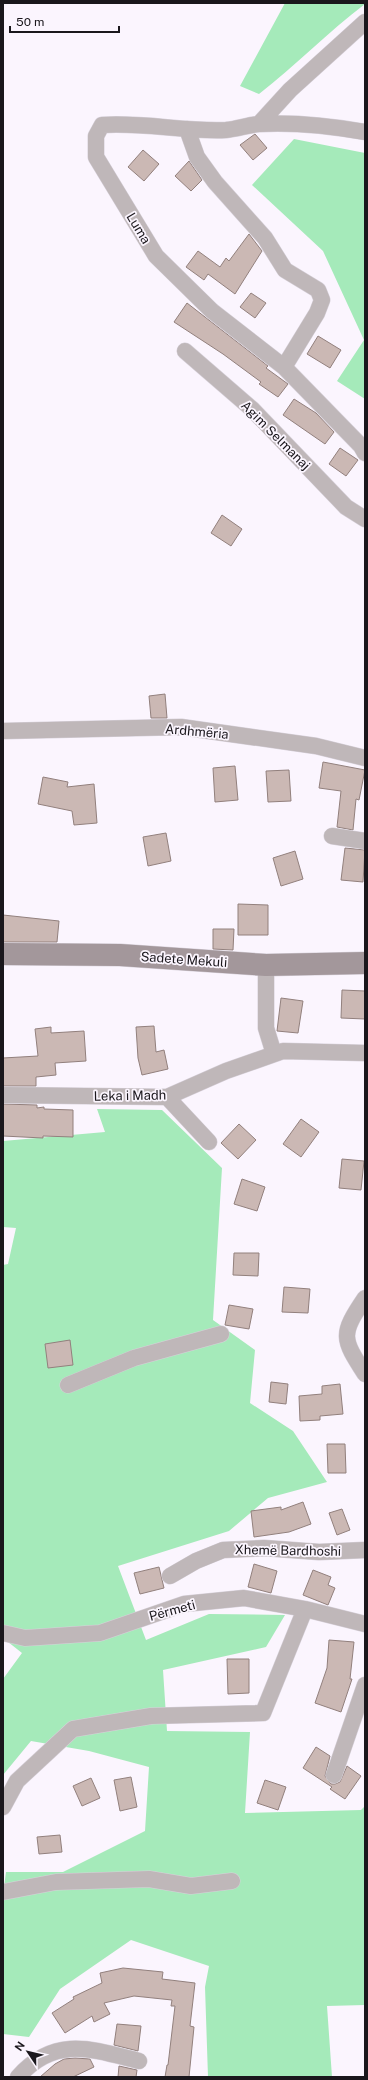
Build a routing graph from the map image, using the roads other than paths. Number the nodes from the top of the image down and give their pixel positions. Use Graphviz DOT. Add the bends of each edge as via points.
graph roads {
  1 [pos="365,22"];
  2 [pos="259,124"];
  3 [pos="187,128"];
  4 [pos="365,132"];
  5 [pos="185,351"];
  6 [pos="284,367"];
  7 [pos="365,454"];
  8 [pos="365,519"];
  9 [pos="3,731"];
  10 [pos="365,758"];
  11 [pos="332,836"];
  12 [pos="365,841"];
  13 [pos="3,954"];
  14 [pos="365,963"];
  15 [pos="266,965"];
  16 [pos="365,1053"];
  17 [pos="274,1054"];
  18 [pos="3,1095"];
  19 [pos="167,1097"];
  20 [pos="209,1142"];
  21 [pos="365,1298"];
  22 [pos="221,1334"];
  23 [pos="365,1374"];
  24 [pos="68,1385"];
  25 [pos="365,1550"];
  26 [pos="170,1576"];
  27 [pos="305,1609"];
  28 [pos="365,1624"];
  29 [pos="3,1633"];
  30 [pos="365,1685"];
  31 [pos="334,1776"];
  32 [pos="3,1807"];
  33 [pos="232,1881"];
  34 [pos="3,1892"];
  35 [pos="138,2061"];
  36 [pos="18,2077"];
  1 -- 2 [label="street" via="290,90"];
  2 -- 3 [label="street, Luma" via="227,130"];
  2 -- 4 [label="street, Luma" via="333,127"];
  3 -- 6 [label="street" via="197,157 215,182 265,238 285,270 318,290 322,300 317,314"];
  3 -- 6 [label="street, Luma" via="125,123 102,125 96,136 96,157 156,256 212,311"];
  5 -- 8 [label="street, Agim Selmanaj" via="252,409 346,506"];
  6 -- 7 [label="street, Luma" via="361,446"];
  9 -- 10 [label="street, Ardhmëria" via="181,727 316,746"];
  11 -- 12 [label="street"];
  13 -- 15 [label="street, Sadete Mekuli" via="120,956"];
  14 -- 15 [label="street, Sadete Mekuli"];
  15 -- 17 [label="street" via="266,1028"];
  16 -- 17 [label="street, Leka i Madh" via="283,1051"];
  17 -- 19 [label="street, Leka i Madh" via="226,1071"];
  18 -- 19 [label="street, Leka i Madh"];
  19 -- 20 [label="street"];
  21 -- 23 [label="street" via="346,1331 348,1347"];
  22 -- 24 [label="street" via="134,1358"];
  25 -- 26 [label="street, Xhemë Bardhoshi" via="223,1550 196,1561"];
  27 -- 28 [label="street, Përmeti"];
  27 -- 29 [label="street, Përmeti" via="244,1598 184,1604 100,1633 24,1638"];
  27 -- 32 [label="street" via="263,1713 151,1716 73,1729 17,1781"];
  30 -- 31 [label="street"];
  33 -- 34 [label="street" via="191,1886 149,1879 56,1882"];
  35 -- 36 [label="street" via="94,2050 74,2048 56,2051 38,2059"];
}
